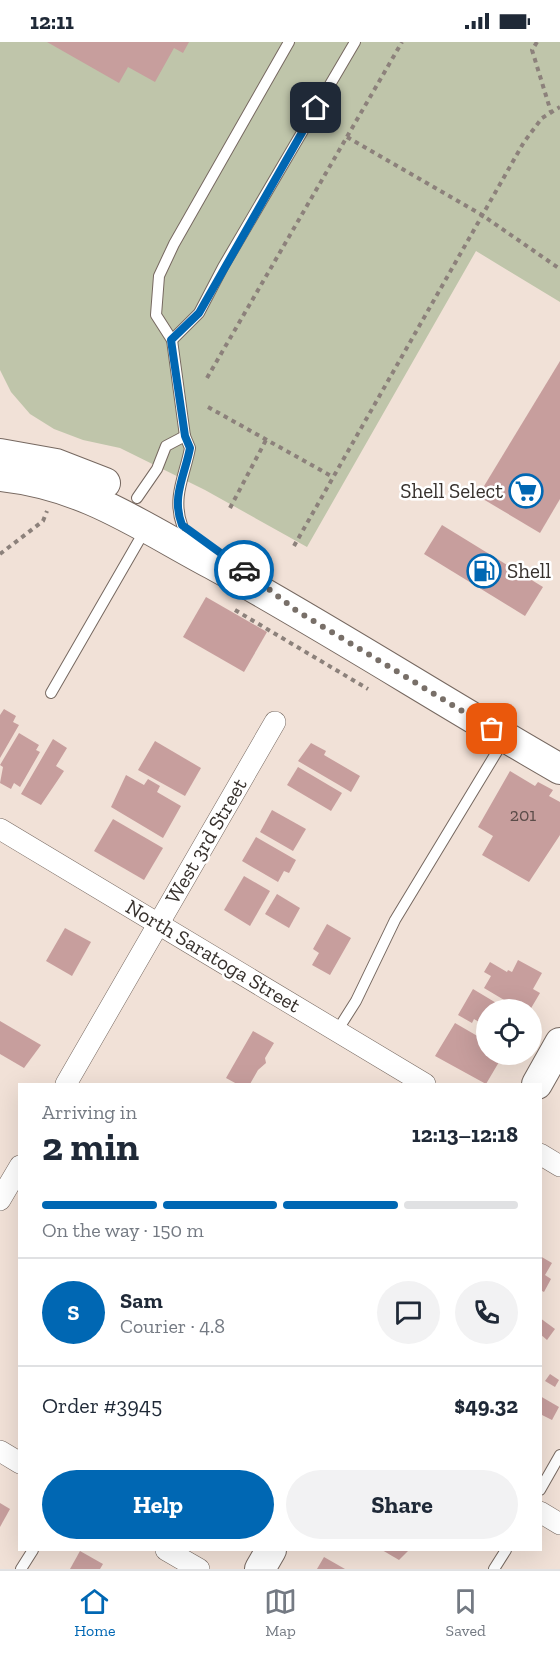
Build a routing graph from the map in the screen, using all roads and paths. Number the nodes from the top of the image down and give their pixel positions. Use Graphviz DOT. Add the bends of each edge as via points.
graph roads {
  1 [pos="289,42"];
  2 [pos="355,42"];
  3 [pos="402,42"];
  4 [pos="537,42"];
  5 [pos="560,107"];
  6 [pos="551,112"];
  7 [pos="347,137"];
  8 [pos="482,216"];
  9 [pos="560,269"];
  10 [pos="171,340"];
  11 [pos="207,378"];
  12 [pos="208,407"];
  13 [pos="185,436"];
  14 [pos="266,440"];
  15 [pos="4,457"];
  16 [pos="333,477"];
  17 [pos="136,498"];
  18 [pos="49,504"];
  19 [pos="230,508"];
  20 [pos="182,525"];
  21 [pos="147,527"];
  22 [pos="294,546"];
  23 [pos="0,554"];
  24 [pos="233,609"];
  25 [pos="297,611"];
  26 [pos="51,693"];
  27 [pos="378,694"];
  28 [pos="275,722"];
  29 [pos="506,738"];
  30 [pos="560,769"];
  31 [pos="0,829"];
  32 [pos="159,923"];
  33 [pos="337,1031"];
  34 [pos="560,1043"];
  35 [pos="67,1083"];
  36 [pos="423,1083"];
  37 [pos="538,1083"];
  38 [pos="542,1155"];
  39 [pos="560,1166"];
  40 [pos="18,1170"];
  41 [pos="6,1194"];
  42 [pos="0,1451"];
  43 [pos="560,1455"];
  44 [pos="18,1462"];
  45 [pos="542,1486"];
  46 [pos="542,1513"];
  47 [pos="560,1524"];
  48 [pos="32,1551"];
  49 [pos="168,1551"];
  50 [pos="270,1551"];
  51 [pos="505,1551"];
  52 [pos="21,1569"];
  53 [pos="199,1569"];
  54 [pos="260,1569"];
  55 [pos="494,1569"];
  1 -- 10 [label="lane" via="162,267 156,285 156,315"];
  2 -- 10 [label="lane" via="199,313"];
  3 -- 7 [label="path"];
  4 -- 6 [label="path" via="532,50"];
  5 -- 6 [label="path"];
  6 -- 8 [label="path" via="524,142"];
  7 -- 8 [label="path"];
  7 -- 11 [label="path"];
  8 -- 9 [label="path"];
  8 -- 16 [label="path"];
  10 -- 13 [label="lane"];
  12 -- 14 [label="path"];
  13 -- 17 [label="lane" via="166,446 157,469"];
  13 -- 20 [label="lane" via="190,448 176,496"];
  14 -- 16 [label="path"];
  14 -- 19 [label="path"];
  15 -- 17 [label="main road" via="56,464"];
  15 -- 21 [label="main road"];
  16 -- 22 [label="path"];
  17 -- 20 [label="main road"];
  18 -- 23 [label="path" via="43,521"];
  20 -- 25 [label="main road"];
  21 -- 25 [label="main road"];
  21 -- 26 [label="lane"];
  24 -- 27 [label="path"];
  25 -- 29 [label="main road"];
  28 -- 32 [label="street, West 3rd Street"];
  29 -- 30 [label="main road"];
  29 -- 33 [label="lane" via="395,920"];
  31 -- 32 [label="street, North Saratoga Street"];
  32 -- 33 [label="street, North Saratoga Street"];
  32 -- 35 [label="street, West 3rd Street"];
  33 -- 36 [label="street, North Saratoga Street"];
  34 -- 37 [label="main road"];
  38 -- 39 [label="street"];
  40 -- 41 [label="street"];
  42 -- 44 [label="street"];
  43 -- 45 [label="lane"];
  46 -- 47 [label="street"];
  48 -- 52 [label="lane"];
  49 -- 53 [label="street"];
  50 -- 54 [label="main road"];
  51 -- 55 [label="lane"];
}
